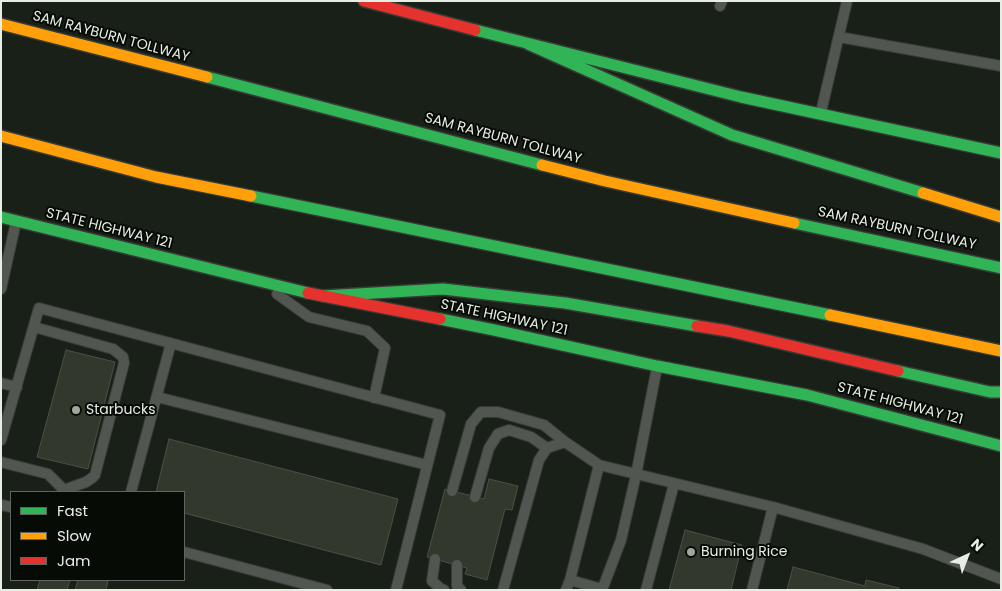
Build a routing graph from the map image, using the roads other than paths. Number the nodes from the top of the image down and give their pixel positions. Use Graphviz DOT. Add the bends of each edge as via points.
graph roads {
  1 [pos="364,1"];
  2 [pos="848,1"];
  3 [pos="1,24"];
  4 [pos="838,37"];
  5 [pos="528,44"];
  6 [pos="1001,66"];
  7 [pos="821,114"];
  8 [pos="1,136"];
  9 [pos="1001,153"];
  10 [pos="1001,216"];
  11 [pos="1,217"];
  12 [pos="16,221"];
  13 [pos="1001,268"];
  14 [pos="260,281"];
  15 [pos="1,289"];
  16 [pos="323,296"];
  17 [pos="34,327"];
  18 [pos="170,343"];
  19 [pos="1001,351"];
  20 [pos="657,366"];
  21 [pos="1,383"];
  22 [pos="16,387"];
  23 [pos="1001,392"];
  24 [pos="156,397"];
  25 [pos="374,398"];
  26 [pos="1,440"];
  27 [pos="565,442"];
  28 [pos="1001,446"];
  29 [pos="547,448"];
  30 [pos="1,462"];
  31 [pos="427,465"];
  32 [pos="599,465"];
  33 [pos="636,475"];
  34 [pos="674,484"];
  35 [pos="64,491"];
  36 [pos="131,491"];
  37 [pos="452,491"];
  38 [pos="475,497"];
  39 [pos="773,507"];
  40 [pos="185,552"];
  41 [pos="434,560"];
  42 [pos="457,565"];
  43 [pos="1001,579"];
  44 [pos="568,585"];
  45 [pos="327,590"];
  46 [pos="396,590"];
  47 [pos="444,590"];
  48 [pos="461,590"];
  49 [pos="503,590"];
  50 [pos="602,590"];
  51 [pos="646,590"];
  52 [pos="752,590"];
  1 -- 5 [label="main road"];
  2 -- 4 [label="lane"];
  3 -- 13 [label="main road, SAM RAYBURN TOLLWAY" via="605,181"];
  4 -- 6 [label="lane"];
  4 -- 7 [label="lane"];
  5 -- 7 [label="main road"];
  5 -- 10 [label="main road" via="732,135"];
  7 -- 9 [label="main road"];
  8 -- 19 [label="main road" via="156,176"];
  11 -- 12 [label="main road, STATE HIGHWAY 121"];
  12 -- 14 [label="main road, STATE HIGHWAY 121"];
  12 -- 15 [label="lane"];
  14 -- 16 [label="main road, STATE HIGHWAY 121"];
  14 -- 25 [label="lane" via="309,317 367,331 385,348"];
  16 -- 20 [label="main road, STATE HIGHWAY 121"];
  16 -- 23 [label="main road" via="443,289 565,303 728,331"];
  17 -- 18 [label="lane" via="39,308"];
  17 -- 22 [label="lane"];
  17 -- 35 [label="lane" via="113,349 123,357 95,475"];
  18 -- 24 [label="lane"];
  18 -- 25 [label="lane"];
  20 -- 28 [label="main road, STATE HIGHWAY 121" via="807,395"];
  20 -- 33 [label="lane"];
  21 -- 22 [label="lane"];
  22 -- 26 [label="lane"];
  24 -- 31 [label="lane"];
  24 -- 36 [label="lane"];
  25 -- 31 [label="lane" via="440,415"];
  27 -- 29 [label="lane"];
  27 -- 32 [label="lane"];
  27 -- 37 [label="lane" via="544,424 498,412 481,412 471,424"];
  29 -- 38 [label="lane" via="531,437 509,430 498,434 489,448"];
  29 -- 49 [label="lane" via="539,460"];
  30 -- 35 [label="lane" via="48,474"];
  31 -- 46 [label="lane"];
  32 -- 33 [label="lane"];
  32 -- 44 [label="lane"];
  33 -- 34 [label="lane"];
  33 -- 50 [label="lane" via="621,540"];
  34 -- 39 [label="lane"];
  34 -- 51 [label="lane"];
  39 -- 43 [label="lane" via="923,549"];
  39 -- 52 [label="lane"];
  40 -- 45 [label="lane"];
  41 -- 47 [label="lane" via="432,581"];
  42 -- 48 [label="lane" via="457,586"];
  44 -- 50 [label="lane"];
}
